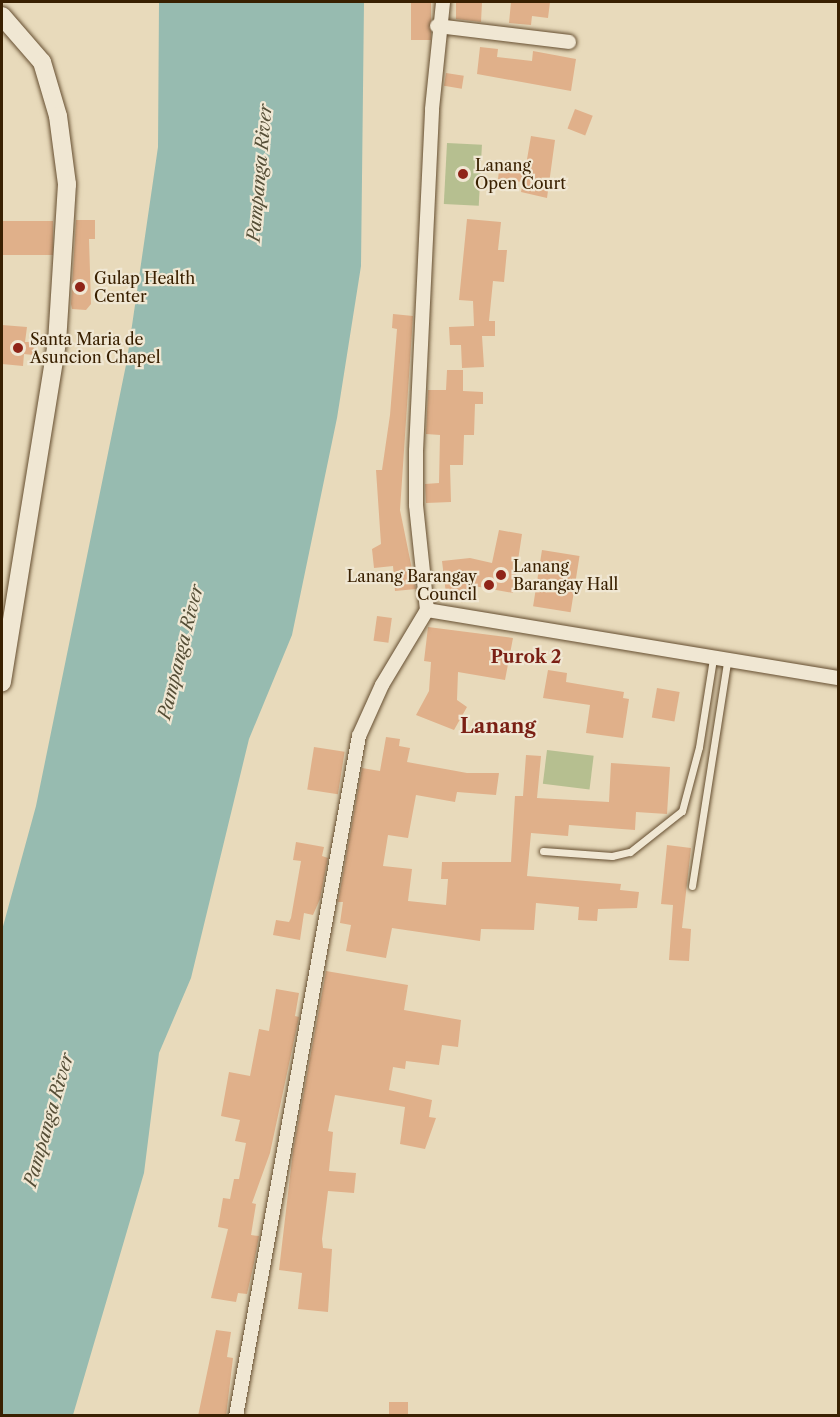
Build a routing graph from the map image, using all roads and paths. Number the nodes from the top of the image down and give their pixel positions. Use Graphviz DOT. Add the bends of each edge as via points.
graph roads {
  1 [pos="443,2"];
  2 [pos="2,16"];
  3 [pos="437,26"];
  4 [pos="569,42"];
  5 [pos="427,610"];
  6 [pos="713,659"];
  7 [pos="728,662"];
  8 [pos="838,678"];
  9 [pos="2,683"];
  10 [pos="543,851"];
  11 [pos="692,886"];
  12 [pos="236,1416"];
  1 -- 3 [label="street"];
  2 -- 9 [label="street" via="42,63 58,116 67,184 57,342"];
  3 -- 4 [label="street"];
  3 -- 5 [label="street" via="416,505"];
  5 -- 6 [label="street"];
  5 -- 12 [label="street" via="382,685 359,736"];
  6 -- 7 [label="street"];
  6 -- 10 [label="lane" via="699,747 682,811 630,852 612,856"];
  7 -- 8 [label="street"];
  7 -- 11 [label="lane"];
}
